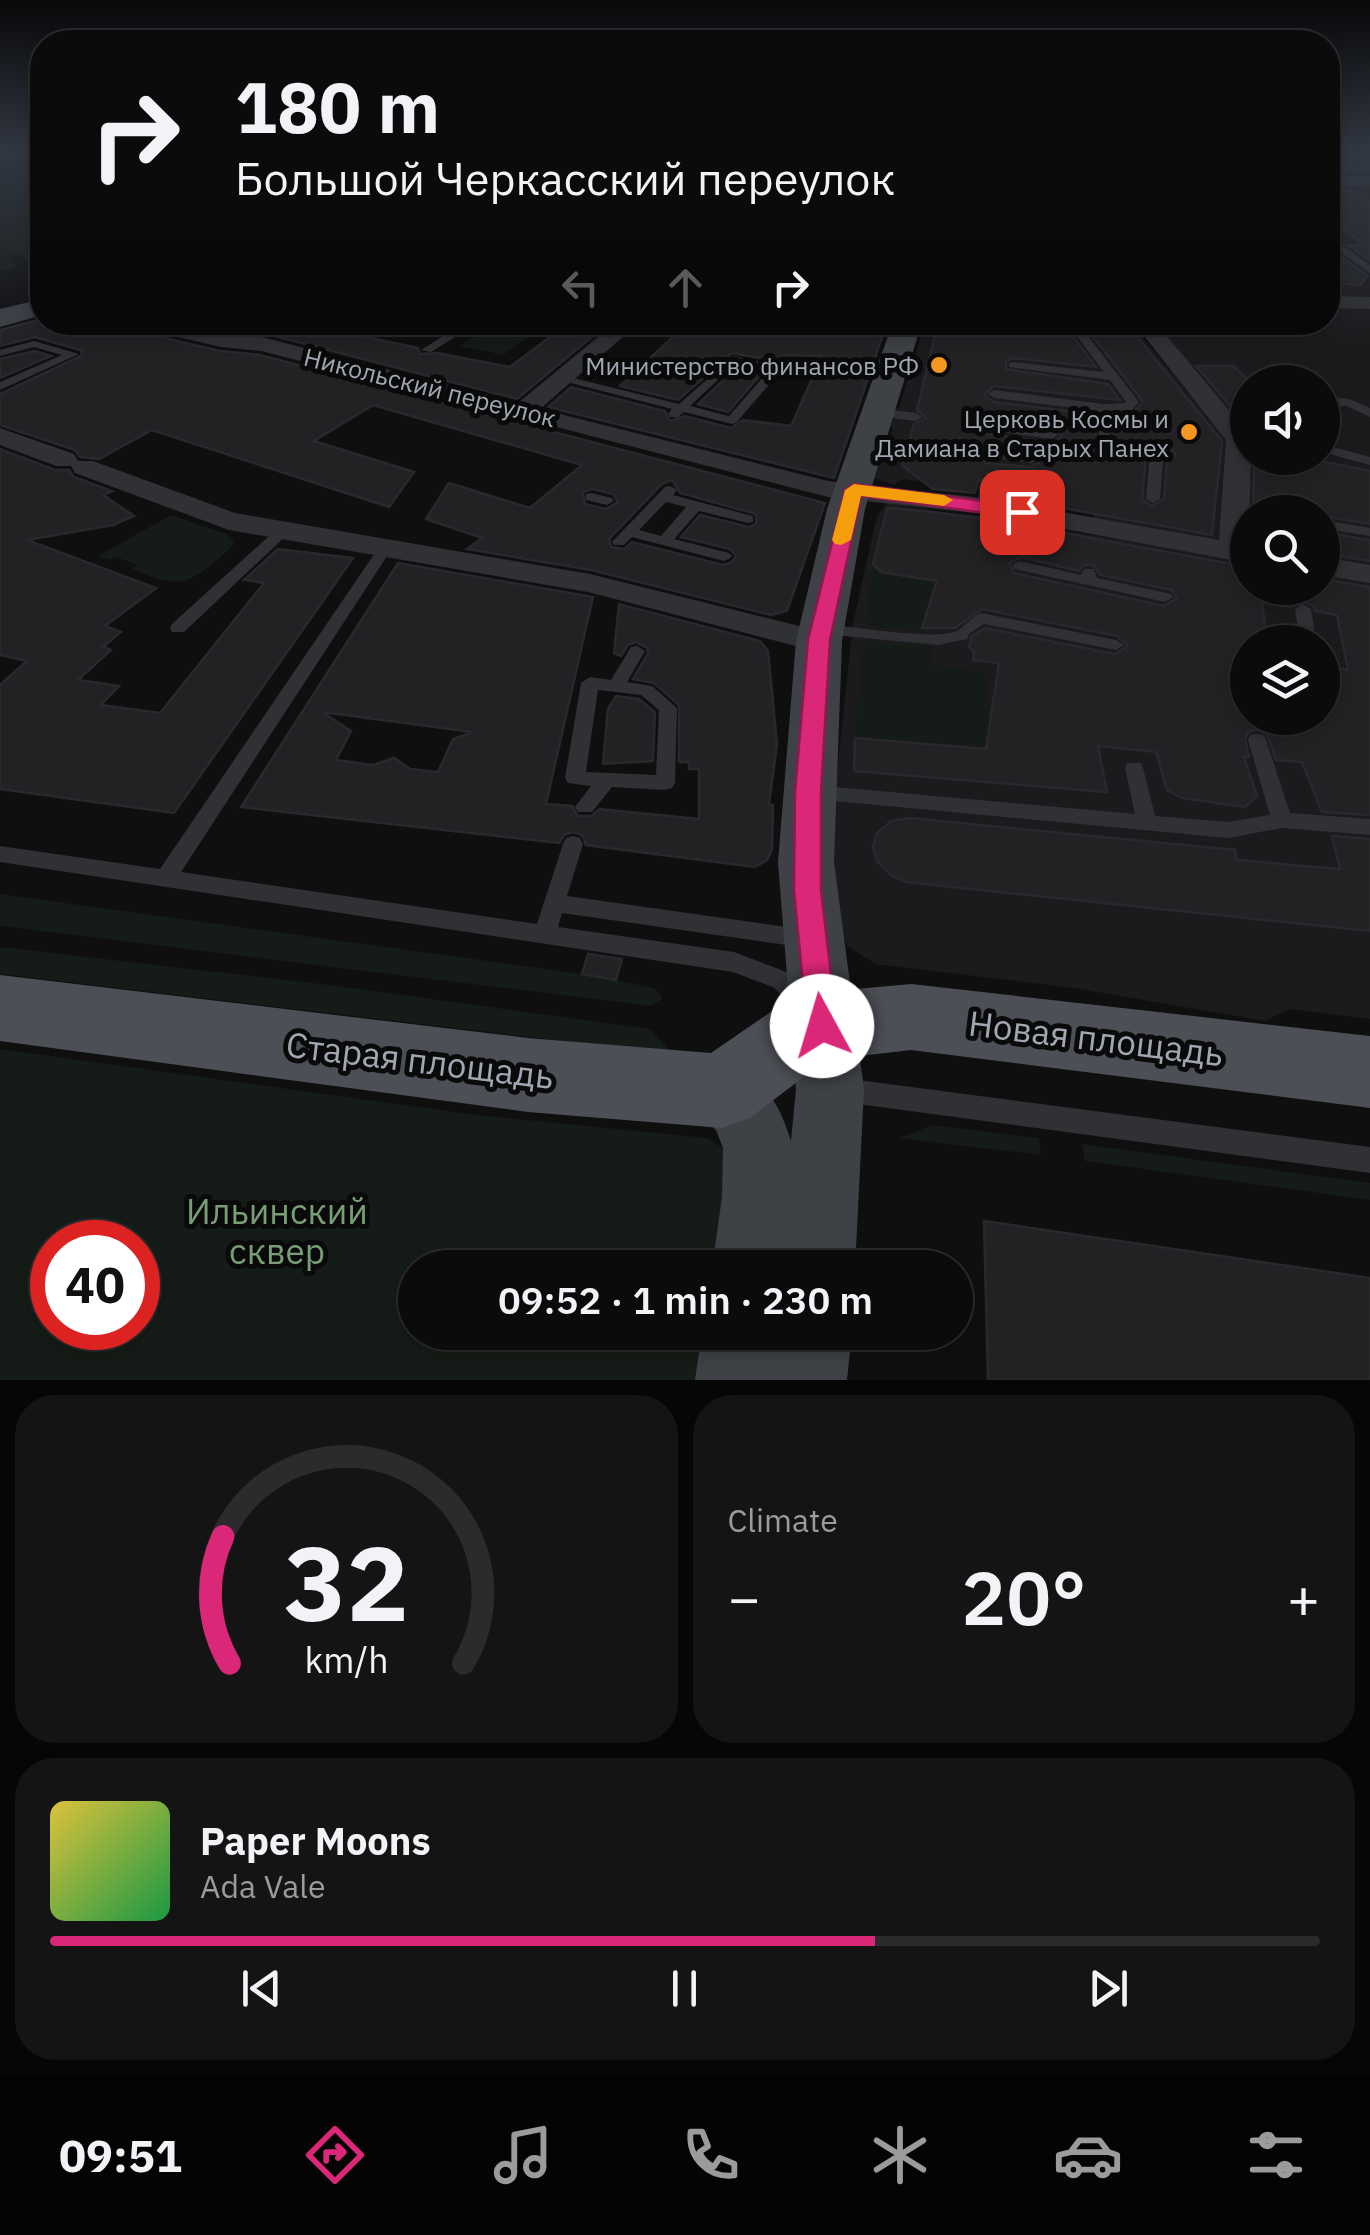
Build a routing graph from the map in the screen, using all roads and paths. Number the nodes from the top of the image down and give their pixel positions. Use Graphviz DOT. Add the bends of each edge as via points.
graph roads {
  1 [pos="1340,249"];
  2 [pos="1370,270"];
  3 [pos="1340,302"];
  4 [pos="1370,303"];
  5 [pos="30,311"];
  6 [pos="0,318"];
  7 [pos="199,335"];
  8 [pos="452,335"];
  9 [pos="614,335"];
  10 [pos="904,335"];
  11 [pos="1081,335"];
  12 [pos="1155,335"];
  13 [pos="427,350"];
  14 [pos="0,353"];
  15 [pos="1013,366"];
  16 [pos="0,374"];
  17 [pos="1115,377"];
  18 [pos="562,379"];
  19 [pos="15,380"];
  20 [pos="0,386"];
  21 [pos="994,394"];
  22 [pos="1340,402"];
  23 [pos="1103,408"];
  24 [pos="524,410"];
  25 [pos="678,411"];
  26 [pos="881,413"];
  27 [pos="1370,413"];
  28 [pos="916,417"];
  29 [pos="1230,418"];
  30 [pos="976,425"];
  31 [pos="1052,434"];
  32 [pos="1106,435"];
  33 [pos="0,436"];
  34 [pos="1340,453"];
  35 [pos="1165,455"];
  36 [pos="992,457"];
  37 [pos="1032,459"];
  38 [pos="1370,461"];
  39 [pos="854,490"];
  40 [pos="590,497"];
  41 [pos="1153,499"];
  42 [pos="606,502"];
  43 [pos="696,505"];
  44 [pos="748,519"];
  45 [pos="1340,527"];
  46 [pos="284,530"];
  47 [pos="1370,532"];
  48 [pos="664,540"];
  49 [pos="386,546"];
  50 [pos="1230,551"];
  51 [pos="724,556"];
  52 [pos="1020,566"];
  53 [pos="1340,569"];
  54 [pos="1370,574"];
  55 [pos="1166,597"];
  56 [pos="1302,609"];
  57 [pos="1305,625"];
  58 [pos="178,628"];
  59 [pos="820,635"];
  60 [pos="1116,645"];
  61 [pos="637,651"];
  62 [pos="616,686"];
  63 [pos="1257,740"];
  64 [pos="1134,768"];
  65 [pos="607,780"];
  66 [pos="808,792"];
  67 [pos="585,807"];
  68 [pos="1282,820"];
  69 [pos="1147,823"];
  70 [pos="1370,827"];
  71 [pos="573,844"];
  72 [pos="0,854"];
  73 [pos="167,876"];
  74 [pos="555,903"];
  75 [pos="545,933"];
  76 [pos="813,940"];
  77 [pos="0,1008"];
  78 [pos="821,1068"];
  79 [pos="1370,1072"];
  80 [pos="740,1090"];
  81 [pos="1370,1160"];
  82 [pos="752,1250"];
  83 [pos="817,1250"];
  84 [pos="797,1354"];
  85 [pos="736,1380"];
  1 -- 2 [label="lane"];
  3 -- 4 [label="street"];
  5 -- 6 [label="street"];
  7 -- 24 [label="street, Никольский переулок" via="390,372"];
  8 -- 13 [label="lane"];
  9 -- 18 [label="street"];
  10 -- 26 [label="street"];
  11 -- 17 [label="lane"];
  12 -- 29 [label="street"];
  14 -- 19 [label="lane" via="34,344 73,354"];
  15 -- 17 [label="lane"];
  16 -- 19 [label="lane"];
  17 -- 23 [label="lane" via="1133,402"];
  18 -- 24 [label="street"];
  18 -- 25 [label="lane"];
  19 -- 20 [label="lane"];
  21 -- 23 [label="lane"];
  22 -- 27 [label="lane"];
  23 -- 32 [label="lane"];
  24 -- 39 [label="street, Никольский переулок" via="648,438 708,462"];
  25 -- 25 [label="lane" via="734,359 778,367 732,420"];
  26 -- 28 [label="lane"];
  26 -- 39 [label="street"];
  30 -- 31 [label="lane"];
  33 -- 46 [label="street" via="230,521"];
  34 -- 38 [label="lane"];
  35 -- 41 [label="lane" via="1157,454"];
  36 -- 37 [label="lane"];
  39 -- 50 [label="street, Никольский переулок" via="986,495 1092,533 1150,533"];
  39 -- 59 [label="street"];
  40 -- 42 [label="lane"];
  43 -- 44 [label="lane"];
  43 -- 48 [label="lane"];
  43 -- 48 [label="lane" via="667,493 624,537"];
  45 -- 47 [label="lane"];
  46 -- 49 [label="street"];
  46 -- 58 [label="lane"];
  48 -- 51 [label="lane"];
  49 -- 59 [label="street" via="593,578 664,606"];
  49 -- 73 [label="lane"];
  52 -- 55 [label="lane"];
  53 -- 54 [label="street"];
  56 -- 57 [label="lane"];
  59 -- 60 [label="lane" via="938,640 965,632 981,618"];
  59 -- 66 [label="street"];
  61 -- 62 [label="lane"];
  62 -- 65 [label="lane" via="590,683 575,778"];
  62 -- 65 [label="lane" via="646,690 668,708 665,783"];
  63 -- 68 [label="lane"];
  64 -- 69 [label="lane"];
  65 -- 67 [label="lane"];
  66 -- 69 [label="lane"];
  66 -- 76 [label="street"];
  68 -- 69 [label="lane" via="1228,830"];
  68 -- 70 [label="lane"];
  71 -- 74 [label="lane"];
  72 -- 73 [label="lane"];
  73 -- 75 [label="lane"];
  74 -- 75 [label="lane"];
  74 -- 76 [label="lane"];
  75 -- 78 [label="lane" via="757,968 781,980"];
  76 -- 78 [label="street"];
  77 -- 80 [label="main road, Старая площадь" via="528,1074"];
  78 -- 79 [label="main road, Новая площадь" via="911,1017"];
  78 -- 80 [label="main road" via="786,1043"];
  78 -- 81 [label="lane"];
  78 -- 83 [label="street"];
  80 -- 82 [label="street" via="737,1100 750,1120 761,1177"];
  84 -- 85 [label="street"];
}
